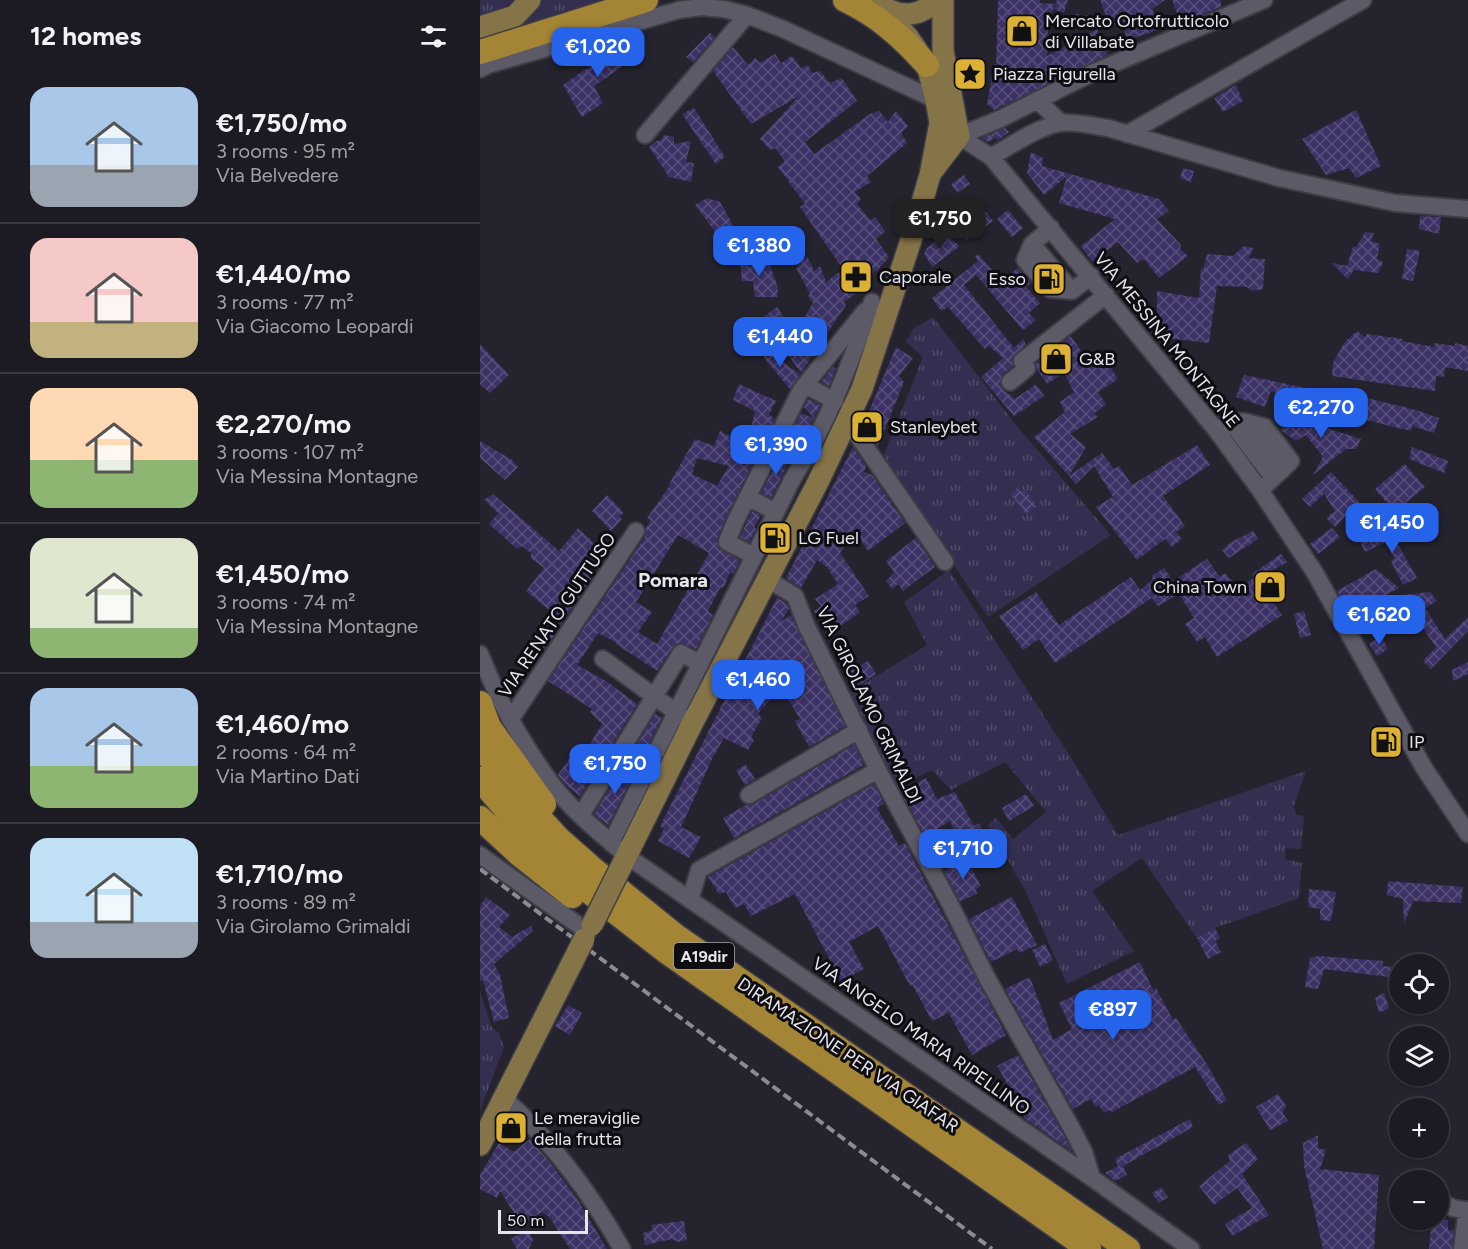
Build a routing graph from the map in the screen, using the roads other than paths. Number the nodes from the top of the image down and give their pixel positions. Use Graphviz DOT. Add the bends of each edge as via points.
graph roads {
  1 [pos="530,0"];
  2 [pos="646,0"];
  3 [pos="845,0"];
  4 [pos="936,0"];
  5 [pos="943,0"];
  6 [pos="1264,0"];
  7 [pos="1363,0"];
  8 [pos="874,2"];
  9 [pos="1337,6"];
  10 [pos="747,15"];
  11 [pos="480,27"];
  12 [pos="480,52"];
  13 [pos="927,65"];
  14 [pos="480,69"];
  15 [pos="936,100"];
  16 [pos="1037,100"];
  17 [pos="940,123"];
  18 [pos="1061,123"];
  19 [pos="1127,134"];
  20 [pos="645,135"];
  21 [pos="959,136"];
  22 [pos="991,157"];
  23 [pos="930,175"];
  24 [pos="1468,209"];
  25 [pos="1051,228"];
  26 [pos="1091,276"];
  27 [pos="1106,295"];
  28 [pos="894,296"];
  29 [pos="872,302"];
  30 [pos="828,357"];
  31 [pos="850,366"];
  32 [pos="1010,382"];
  33 [pos="805,385"];
  34 [pos="835,401"];
  35 [pos="847,420"];
  36 [pos="1231,425"];
  37 [pos="775,440"];
  38 [pos="808,454"];
  39 [pos="1278,474"];
  40 [pos="1260,490"];
  41 [pos="747,497"];
  42 [pos="777,512"];
  43 [pos="636,531"];
  44 [pos="754,556"];
  45 [pos="945,562"];
  46 [pos="767,579"];
  47 [pos="480,654"];
  48 [pos="603,659"];
  49 [pos="701,664"];
  50 [pos="656,698"];
  51 [pos="480,703"];
  52 [pos="684,719"];
  53 [pos="510,720"];
  54 [pos="859,730"];
  55 [pos="480,744"];
  56 [pos="622,750"];
  57 [pos="649,766"];
  58 [pos="878,770"];
  59 [pos="480,779"];
  60 [pos="749,795"];
  61 [pos="581,815"];
  62 [pos="480,818"];
  63 [pos="1467,829"];
  64 [pos="480,855"];
  65 [pos="619,856"];
  66 [pos="690,900"];
  67 [pos="588,932"];
  68 [pos="756,1016"];
  69 [pos="504,1098"];
  70 [pos="959,1132"];
  71 [pos="480,1145"];
  72 [pos="1092,1178"];
  73 [pos="1449,1206"];
  74 [pos="1467,1210"];
  75 [pos="622,1249"];
  76 [pos="1089,1249"];
  77 [pos="1128,1249"];
  78 [pos="1191,1249"];
  79 [pos="1462,1249"];
  1 -- 11 [label="main road" via="515,16"];
  2 -- 12 [label="highway"];
  3 -- 13 [label="highway" via="890,27"];
  4 -- 8 [label="main road" via="925,9 905,15"];
  5 -- 21 [label="main road" via="943,51"];
  6 -- 16 [label="street"];
  7 -- 9 [label="street"];
  8 -- 13 [label="main road" via="908,37"];
  9 -- 19 [label="street"];
  10 -- 14 [label="street" via="701,7 679,10"];
  10 -- 15 [label="street"];
  10 -- 20 [label="street"];
  13 -- 15 [label="main road"];
  15 -- 17 [label="main road"];
  16 -- 18 [label="street"];
  16 -- 21 [label="street"];
  17 -- 21 [label="main road"];
  17 -- 23 [label="main road"];
  18 -- 19 [label="street"];
  18 -- 22 [label="street"];
  19 -- 24 [label="street" via="1278,178 1395,202"];
  21 -- 22 [label="street, VIA MESSINA MONTAGNE"];
  21 -- 23 [label="main road"];
  22 -- 25 [label="street, VIA MESSINA MONTAGNE"];
  23 -- 28 [label="main road"];
  25 -- 26 [label="street, VIA MESSINA MONTAGNE"];
  25 -- 26 [label="street" via="1032,244 1025,260 1050,289 1072,291"];
  26 -- 27 [label="street, VIA MESSINA MONTAGNE"];
  27 -- 32 [label="street" via="1022,361 1028,368"];
  27 -- 36 [label="street, VIA MESSINA MONTAGNE"];
  28 -- 29 [label="street" via="880,294"];
  28 -- 35 [label="main road" via="862,389"];
  29 -- 30 [label="street"];
  29 -- 31 [label="street"];
  30 -- 31 [label="street"];
  30 -- 33 [label="street"];
  31 -- 34 [label="street"];
  33 -- 34 [label="street"];
  33 -- 37 [label="street"];
  34 -- 38 [label="street"];
  35 -- 45 [label="street"];
  35 -- 46 [label="main road"];
  36 -- 39 [label="street"];
  36 -- 39 [label="street" via="1265,427 1292,461"];
  36 -- 40 [label="street, VIA MESSINA MONTAGNE"];
  37 -- 38 [label="street"];
  37 -- 41 [label="street"];
  38 -- 42 [label="street"];
  39 -- 40 [label="street"];
  40 -- 63 [label="street, VIA MESSINA MONTAGNE" via="1315,573 1424,768"];
  41 -- 42 [label="street"];
  41 -- 44 [label="street" via="727,542"];
  42 -- 44 [label="street"];
  43 -- 53 [label="street, VIA RENATO GUTTUSO"];
  44 -- 49 [label="street"];
  46 -- 52 [label="main road"];
  46 -- 54 [label="street, VIA GIROLAMO GRIMALDI" via="795,596"];
  47 -- 53 [label="street, VIA ANGELO MARIA RIPELLINO"];
  48 -- 50 [label="street"];
  49 -- 50 [label="street" via="681,653"];
  49 -- 52 [label="street"];
  50 -- 52 [label="street"];
  50 -- 56 [label="street"];
  51 -- 70 [label="highway" via="489,727 545,805 574,837 681,928"];
  52 -- 57 [label="street"];
  52 -- 65 [label="main road"];
  53 -- 61 [label="street, VIA ANGELO MARIA RIPELLINO" via="552,784"];
  54 -- 58 [label="street, VIA GIROLAMO GRIMALDI"];
  54 -- 60 [label="street"];
  55 -- 70 [label="highway, DIRAMAZIONE PER VIA GIAFAR / A19dir" via="532,811 593,869 727,973"];
  56 -- 57 [label="street"];
  56 -- 61 [label="street"];
  57 -- 65 [label="street"];
  58 -- 66 [label="street" via="699,870"];
  58 -- 72 [label="street, VIA GIROLAMO GRIMALDI" via="987,978 1071,1127"];
  59 -- 68 [label="highway, DIRAMAZIONE PER VIA GIAFAR / A19dir" via="528,835 578,883"];
  61 -- 65 [label="street, VIA ANGELO MARIA RIPELLINO"];
  62 -- 68 [label="highway" via="572,896 688,978"];
  64 -- 67 [label="street"];
  65 -- 66 [label="street, VIA ANGELO MARIA RIPELLINO"];
  65 -- 67 [label="main road, bridge"];
  66 -- 72 [label="street, VIA ANGELO MARIA RIPELLINO"];
  67 -- 69 [label="main road, bridge"];
  68 -- 76 [label="highway, DIRAMAZIONE PER VIA GIAFAR / A19dir"];
  69 -- 71 [label="main road"];
  69 -- 75 [label="street" via="547,1142"];
  70 -- 77 [label="highway, DIRAMAZIONE PER VIA GIAFAR / A19dir"];
  72 -- 78 [label="street, VIA ANGELO MARIA RIPELLINO"];
  73 -- 74 [label="street"];
  74 -- 79 [label="street"];
}
